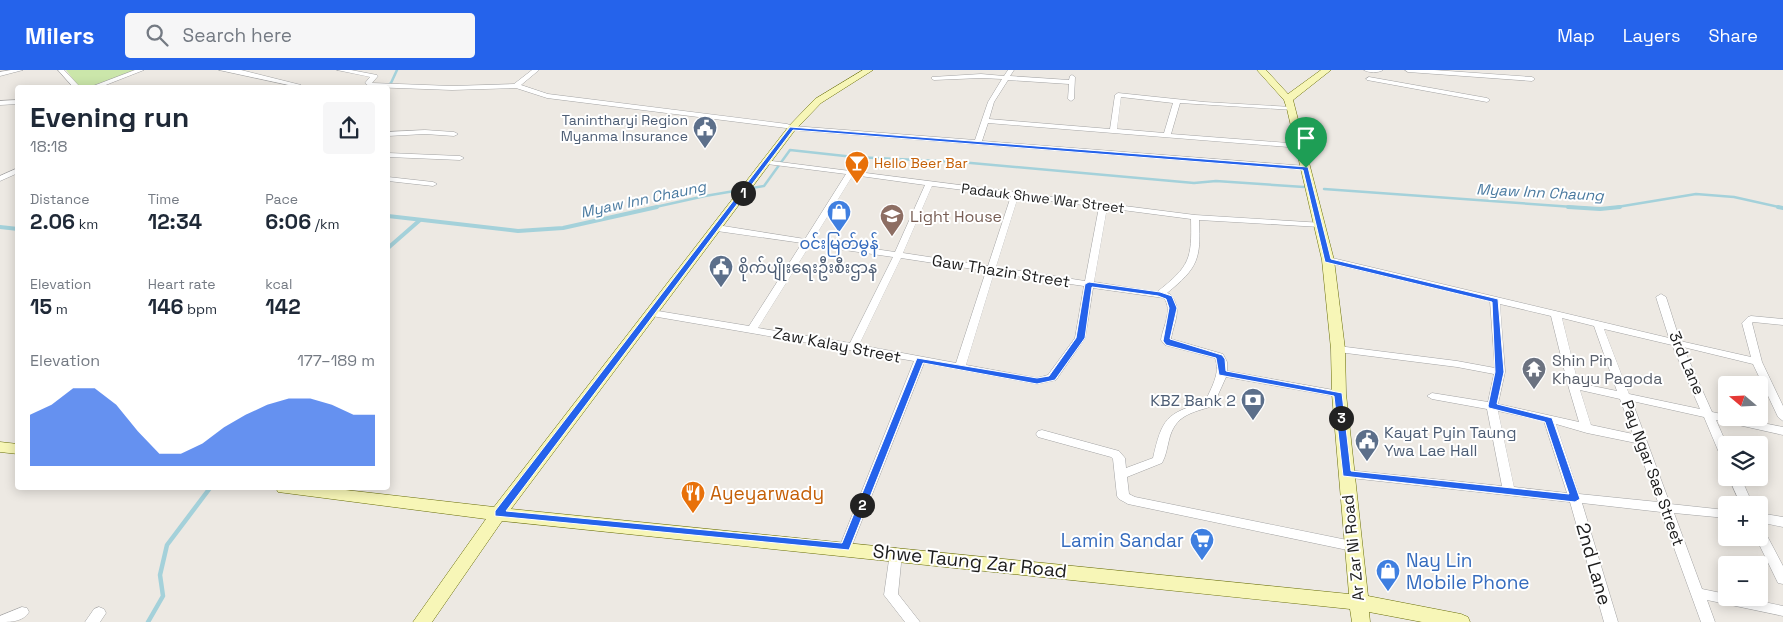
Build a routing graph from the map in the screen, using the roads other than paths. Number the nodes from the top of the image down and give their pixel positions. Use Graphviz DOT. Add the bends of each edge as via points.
graph roads {
  1 [pos="20,70"];
  2 [pos="61,70"];
  3 [pos="142,70"];
  4 [pos="222,70"];
  5 [pos="340,70"];
  6 [pos="536,70"];
  7 [pos="869,70"];
  8 [pos="1261,70"];
  9 [pos="1327,70"];
  10 [pos="1367,70"];
  11 [pos="1380,70"];
  12 [pos="1408,70"];
  13 [pos="1008,73"];
  14 [pos="0,74"];
  15 [pos="934,78"];
  16 [pos="1369,79"];
  17 [pos="1532,79"];
  18 [pos="298,84"];
  19 [pos="1274,84"];
  20 [pos="73,85"];
  21 [pos="100,85"];
  22 [pos="370,85"];
  23 [pos="1304,85"];
  24 [pos="390,86"];
  25 [pos="516,86"];
  26 [pos="1072,99"];
  27 [pos="1487,100"];
  28 [pos="1177,101"];
  29 [pos="15,102"];
  30 [pos="0,103"];
  31 [pos="1290,104"];
  32 [pos="984,121"];
  33 [pos="792,128"];
  34 [pos="1113,132"];
  35 [pos="390,134"];
  36 [pos="454,134"];
  37 [pos="1167,135"];
  38 [pos="978,143"];
  39 [pos="1301,146"];
  40 [pos="390,155"];
  41 [pos="460,158"];
  42 [pos="767,162"];
  43 [pos="1306,168"];
  44 [pos="15,172"];
  45 [pos="850,174"];
  46 [pos="0,179"];
  47 [pos="390,179"];
  48 [pos="433,184"];
  49 [pos="929,184"];
  50 [pos="1016,194"];
  51 [pos="1103,206"];
  52 [pos="1195,217"];
  53 [pos="1320,225"];
  54 [pos="717,228"];
  55 [pos="807,242"];
  56 [pos="898,255"];
  57 [pos="1328,260"];
  58 [pos="992,270"];
  59 [pos="1089,284"];
  60 [pos="1160,294"];
  61 [pos="1662,297"];
  62 [pos="1496,300"];
  63 [pos="652,313"];
  64 [pos="1556,315"];
  65 [pos="1783,322"];
  66 [pos="1598,325"];
  67 [pos="752,329"];
  68 [pos="1676,343"];
  69 [pos="853,347"];
  70 [pos="1338,350"];
  71 [pos="920,360"];
  72 [pos="1758,362"];
  73 [pos="960,367"];
  74 [pos="1500,372"];
  75 [pos="1222,373"];
  76 [pos="1573,386"];
  77 [pos="1338,394"];
  78 [pos="1432,396"];
  79 [pos="1626,398"];
  80 [pos="1492,406"];
  81 [pos="1710,416"];
  82 [pos="1783,418"];
  83 [pos="1549,420"];
  84 [pos="1587,428"];
  85 [pos="1783,431"];
  86 [pos="1042,434"];
  87 [pos="1718,436"];
  88 [pos="1642,440"];
  89 [pos="0,447"];
  90 [pos="15,449"];
  91 [pos="1346,474"];
  92 [pos="1121,475"];
  93 [pos="300,490"];
  94 [pos="1509,492"];
  95 [pos="1575,499"];
  96 [pos="1665,509"];
  97 [pos="1718,513"];
  98 [pos="498,514"];
  99 [pos="1768,520"];
  100 [pos="1783,522"];
  101 [pos="1352,546"];
  102 [pos="1766,546"];
  103 [pos="845,548"];
  104 [pos="896,553"];
  105 [pos="1783,579"];
  106 [pos="1698,593"];
  107 [pos="1358,602"];
  108 [pos="1783,611"];
  109 [pos="22,612"];
  110 [pos="0,622"];
  111 [pos="422,622"];
  112 [pos="913,622"];
  113 [pos="1361,622"];
  114 [pos="1461,622"];
  115 [pos="1611,622"];
  116 [pos="1708,622"];
  1 -- 14 [label="street"];
  2 -- 20 [label="street"];
  3 -- 21 [label="street"];
  4 -- 18 [label="street"];
  5 -- 22 [label="street" via="375,76"];
  6 -- 25 [label="street"];
  7 -- 33 [label="main road" via="824,95"];
  8 -- 19 [label="main road"];
  9 -- 23 [label="main road"];
  10 -- 11 [label="street"];
  12 -- 17 [label="street"];
  13 -- 15 [label="street"];
  13 -- 26 [label="street" via="1073,82"];
  13 -- 32 [label="street"];
  16 -- 27 [label="street"];
  19 -- 23 [label="main road"];
  19 -- 31 [label="main road"];
  23 -- 31 [label="main road"];
  24 -- 25 [label="street"];
  25 -- 33 [label="street" via="547,96"];
  28 -- 31 [label="street"];
  28 -- 34 [label="street" via="1118,95"];
  28 -- 37 [label="street"];
  29 -- 30 [label="street"];
  31 -- 39 [label="main road, Ar Zar Ni Road"];
  32 -- 34 [label="street"];
  32 -- 38 [label="street"];
  33 -- 38 [label="street"];
  33 -- 42 [label="main road"];
  34 -- 37 [label="street"];
  35 -- 36 [label="street"];
  37 -- 39 [label="street"];
  38 -- 43 [label="street"];
  39 -- 43 [label="main road, Ar Zar Ni Road"];
  40 -- 41 [label="street"];
  42 -- 45 [label="street, Padauk Shwe War Street"];
  42 -- 54 [label="main road"];
  43 -- 53 [label="main road, Ar Zar Ni Road"];
  44 -- 46 [label="street"];
  45 -- 49 [label="street, Padauk Shwe War Street"];
  45 -- 55 [label="street"];
  47 -- 48 [label="street"];
  49 -- 50 [label="street, Padauk Shwe War Street"];
  49 -- 56 [label="street"];
  50 -- 51 [label="street, Padauk Shwe War Street"];
  50 -- 58 [label="street"];
  51 -- 52 [label="street, Padauk Shwe War Street"];
  51 -- 59 [label="street"];
  52 -- 53 [label="street, Padauk Shwe War Street"];
  52 -- 60 [label="street" via="1195,253 1183,272"];
  53 -- 57 [label="main road, Ar Zar Ni Road"];
  54 -- 55 [label="street, Gaw Thazin Street"];
  54 -- 63 [label="main road"];
  55 -- 56 [label="street, Gaw Thazin Street"];
  55 -- 67 [label="street"];
  56 -- 58 [label="street, Gaw Thazin Street"];
  56 -- 69 [label="street"];
  57 -- 62 [label="street"];
  57 -- 70 [label="main road, Ar Zar Ni Road"];
  58 -- 59 [label="street, Gaw Thazin Street"];
  58 -- 73 [label="street"];
  59 -- 60 [label="street, Gaw Thazin Street"];
  59 -- 73 [label="street, Zaw Kalay Street" via="1080,338 1052,378 1037,381"];
  60 -- 75 [label="street" via="1169,298 1173,308 1166,340 1219,356"];
  61 -- 68 [label="street, 3rd Lane"];
  62 -- 64 [label="street"];
  62 -- 74 [label="street"];
  63 -- 67 [label="street, Zaw Kalay Street"];
  63 -- 98 [label="main road"];
  64 -- 66 [label="street"];
  64 -- 76 [label="street"];
  65 -- 72 [label="street" via="1751,319 1748,323"];
  66 -- 68 [label="street"];
  66 -- 79 [label="street, Pay Ngar Sae Street"];
  67 -- 69 [label="street, Zaw Kalay Street"];
  68 -- 72 [label="street"];
  68 -- 81 [label="street, 3rd Lane"];
  69 -- 71 [label="street, Zaw Kalay Street"];
  70 -- 74 [label="street"];
  70 -- 77 [label="main road, Ar Zar Ni Road"];
  71 -- 73 [label="street, Zaw Kalay Street"];
  71 -- 103 [label="street"];
  72 -- 82 [label="street"];
  74 -- 80 [label="street"];
  75 -- 77 [label="street"];
  75 -- 92 [label="street" via="1209,404 1170,421 1158,460"];
  76 -- 79 [label="street"];
  76 -- 84 [label="street"];
  77 -- 91 [label="main road, Ar Zar Ni Road"];
  78 -- 80 [label="street"];
  79 -- 81 [label="street"];
  79 -- 88 [label="street, Pay Ngar Sae Street"];
  80 -- 83 [label="street"];
  80 -- 94 [label="street"];
  81 -- 85 [label="street"];
  81 -- 87 [label="street, 3rd Lane"];
  83 -- 84 [label="street"];
  83 -- 95 [label="street, 2nd Lane"];
  84 -- 88 [label="street"];
  86 -- 92 [label="street" via="1115,454 1119,458"];
  88 -- 96 [label="street, Pay Ngar Sae Street"];
  89 -- 90 [label="main road"];
  91 -- 94 [label="street"];
  91 -- 101 [label="main road, Ar Zar Ni Road"];
  92 -- 101 [label="street" via="1123,496 1132,502"];
  93 -- 98 [label="main road, Shwe Taung Zar Road"];
  94 -- 95 [label="street"];
  95 -- 96 [label="street"];
  95 -- 115 [label="street, 2nd Lane"];
  96 -- 97 [label="street"];
  96 -- 106 [label="street, Pay Ngar Sae Street"];
  98 -- 103 [label="main road, Shwe Taung Zar Road"];
  98 -- 111 [label="main road"];
  99 -- 100 [label="street"];
  101 -- 107 [label="main road, Ar Zar Ni Road"];
  102 -- 105 [label="street"];
  103 -- 104 [label="main road, Shwe Taung Zar Road"];
  104 -- 107 [label="main road, Shwe Taung Zar Road"];
  104 -- 112 [label="street" via="891,595"];
  106 -- 108 [label="street"];
  106 -- 116 [label="street, Pay Ngar Sae Street"];
  107 -- 113 [label="main road, Ar Zar Ni Road"];
  107 -- 114 [label="main road, Shwe Taung Zar Road"];
  109 -- 110 [label="street"];
}
